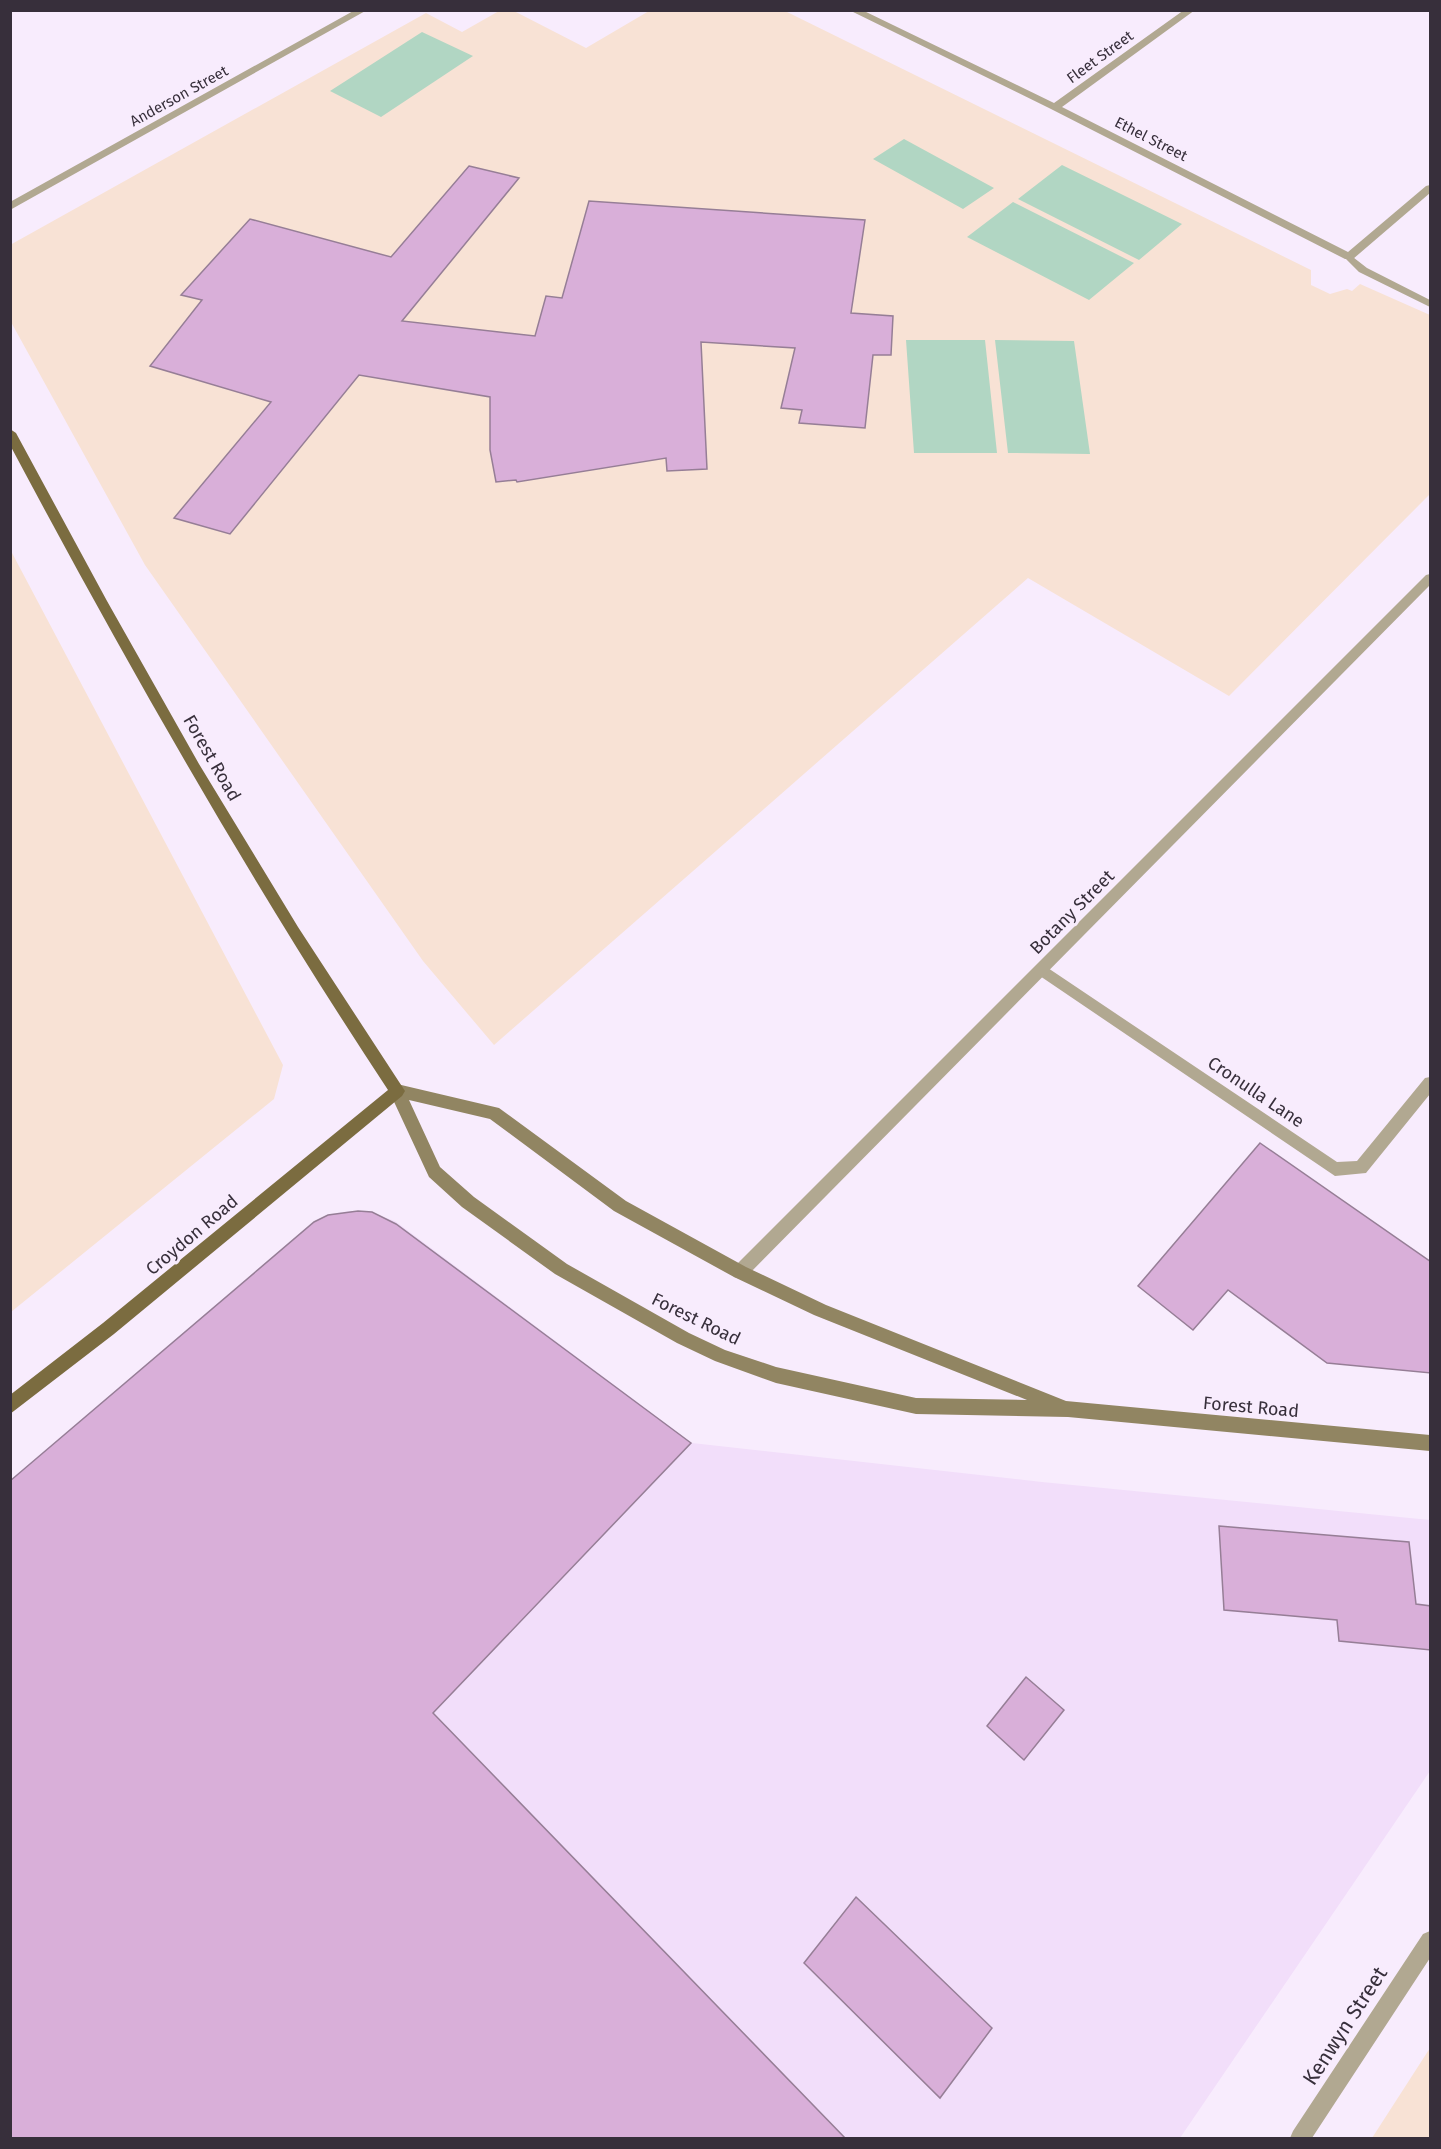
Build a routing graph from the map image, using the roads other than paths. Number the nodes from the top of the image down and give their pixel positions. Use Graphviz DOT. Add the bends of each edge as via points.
graph roads {
  1 [pos="363,10"];
  2 [pos="853,10"];
  3 [pos="1191,10"];
  4 [pos="1055,107"];
  5 [pos="1431,188"];
  6 [pos="10,207"];
  7 [pos="1349,257"];
  8 [pos="1431,304"];
  9 [pos="10,433"];
  10 [pos="1431,578"];
  11 [pos="1042,970"];
  12 [pos="1431,1083"];
  13 [pos="397,1091"];
  14 [pos="740,1272"];
  15 [pos="10,1406"];
  16 [pos="1068,1408"];
  17 [pos="1431,1443"];
  18 [pos="1431,1941"];
  19 [pos="1300,2139"];
  1 -- 6 [label="street, Anderson Street"];
  2 -- 4 [label="street, Ethel Street"];
  3 -- 4 [label="street, Fleet Street"];
  4 -- 7 [label="street, Ethel Street"];
  5 -- 7 [label="street"];
  7 -- 8 [label="street, Ethel Street" via="1363,270"];
  9 -- 13 [label="main road, Forest Road" via="94,591 276,906"];
  10 -- 11 [label="street, Botany Street"];
  11 -- 12 [label="street, Cronulla Lane" via="1335,1169 1361,1168"];
  11 -- 14 [label="street, Botany Street"];
  13 -- 14 [label="main road, Forest Road" via="494,1113 620,1206"];
  13 -- 15 [label="main road, Croydon Road" via="106,1333"];
  13 -- 16 [label="main road, Forest Road" via="434,1172 468,1202 561,1269 711,1352 776,1374 916,1407"];
  14 -- 16 [label="main road, Forest Road" via="820,1310"];
  16 -- 17 [label="main road, Forest Road"];
  18 -- 19 [label="street, Kenwyn Street"];
}
